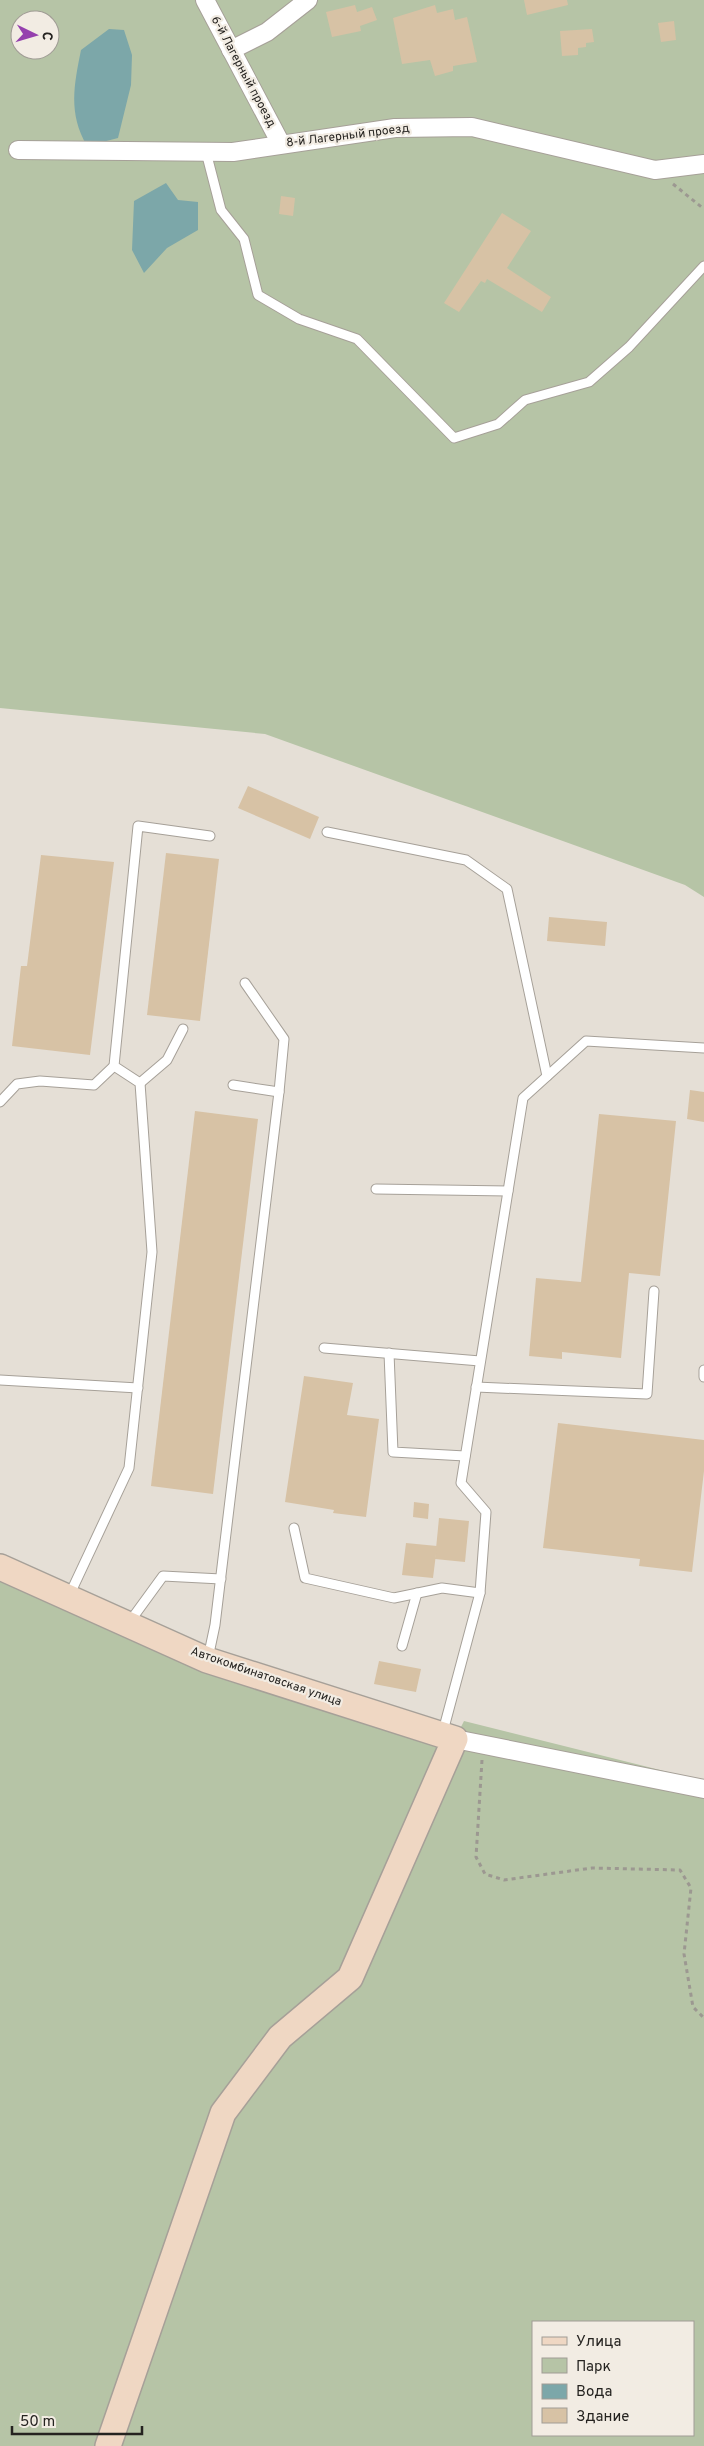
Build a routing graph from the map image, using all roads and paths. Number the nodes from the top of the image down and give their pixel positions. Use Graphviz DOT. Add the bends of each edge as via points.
graph roads {
  1 [pos="205,0"];
  2 [pos="308,0"];
  3 [pos="231,50"];
  4 [pos="281,144"];
  5 [pos="18,150"];
  6 [pos="206,152"];
  7 [pos="704,164"];
  8 [pos="654,170"];
  9 [pos="704,209"];
  10 [pos="704,266"];
  11 [pos="327,832"];
  12 [pos="210,836"];
  13 [pos="245,983"];
  14 [pos="183,1029"];
  15 [pos="704,1048"];
  16 [pos="114,1066"];
  17 [pos="547,1076"];
  18 [pos="140,1083"];
  19 [pos="233,1085"];
  20 [pos="279,1092"];
  21 [pos="0,1102"];
  22 [pos="376,1189"];
  23 [pos="508,1191"];
  24 [pos="654,1291"];
  25 [pos="324,1348"];
  26 [pos="389,1353"];
  27 [pos="480,1360"];
  28 [pos="704,1370"];
  29 [pos="704,1377"];
  30 [pos="0,1380"];
  31 [pos="476,1387"];
  32 [pos="138,1388"];
  33 [pos="465,1456"];
  34 [pos="294,1528"];
  35 [pos="0,1567"];
  36 [pos="221,1579"];
  37 [pos="417,1593"];
  38 [pos="480,1593"];
  39 [pos="68,1597"];
  40 [pos="128,1624"];
  41 [pos="402,1646"];
  42 [pos="207,1660"];
  43 [pos="449,1737"];
  44 [pos="483,1745"];
  45 [pos="704,1789"];
  46 [pos="704,2018"];
  47 [pos="108,2446"];
  1 -- 3 [label="street, 6-й Лагерный проезд"];
  2 -- 3 [label="street" via="267,32"];
  3 -- 4 [label="street, 6-й Лагерный проезд"];
  4 -- 6 [label="street, 8-й Лагерный проезд" via="233,152"];
  4 -- 8 [label="street, 8-й Лагерный проезд" via="395,128 472,126"];
  5 -- 6 [label="street, 8-й Лагерный проезд"];
  6 -- 10 [label="lane" via="221,210 244,239 258,295 299,318 357,339 454,438 498,424 525,400 589,382 629,347"];
  7 -- 8 [label="street, 8-й Лагерный проезд"];
  8 -- 9 [label="path"];
  11 -- 17 [label="lane" via="466,860 507,889"];
  12 -- 16 [label="lane" via="138,826"];
  13 -- 20 [label="lane" via="284,1039"];
  14 -- 18 [label="lane" via="167,1060"];
  15 -- 17 [label="lane" via="586,1041"];
  16 -- 18 [label="lane"];
  16 -- 21 [label="lane" via="94,1085 40,1081 17,1084"];
  17 -- 23 [label="lane" via="523,1098"];
  18 -- 32 [label="lane" via="152,1252"];
  19 -- 20 [label="lane"];
  20 -- 36 [label="lane"];
  22 -- 23 [label="lane"];
  23 -- 27 [label="lane"];
  24 -- 31 [label="lane" via="647,1394"];
  25 -- 26 [label="lane"];
  26 -- 27 [label="lane"];
  26 -- 33 [label="lane" via="393,1452"];
  27 -- 31 [label="lane"];
  28 -- 29 [label="lane"];
  30 -- 32 [label="lane"];
  31 -- 33 [label="lane"];
  32 -- 39 [label="lane" via="129,1468"];
  33 -- 38 [label="lane" via="461,1483 486,1512"];
  34 -- 37 [label="lane" via="304,1578 394,1598"];
  35 -- 39 [label="street, Автокомбинатовская улица"];
  36 -- 40 [label="lane" via="163,1576"];
  36 -- 42 [label="lane"];
  37 -- 38 [label="lane" via="442,1588"];
  37 -- 41 [label="lane"];
  38 -- 43 [label="lane"];
  39 -- 40 [label="street, Автокомбинатовская улица"];
  40 -- 42 [label="street, Автокомбинатовская улица"];
  42 -- 43 [label="street, Автокомбинатовская улица"];
  43 -- 44 [label="street"];
  43 -- 47 [label="street" via="350,1978 280,2037 223,2113"];
  44 -- 45 [label="street"];
  44 -- 46 [label="path" via="476,1857 485,1874 504,1880 592,1868 680,1870 691,1888 684,1954 693,2008"];
}
